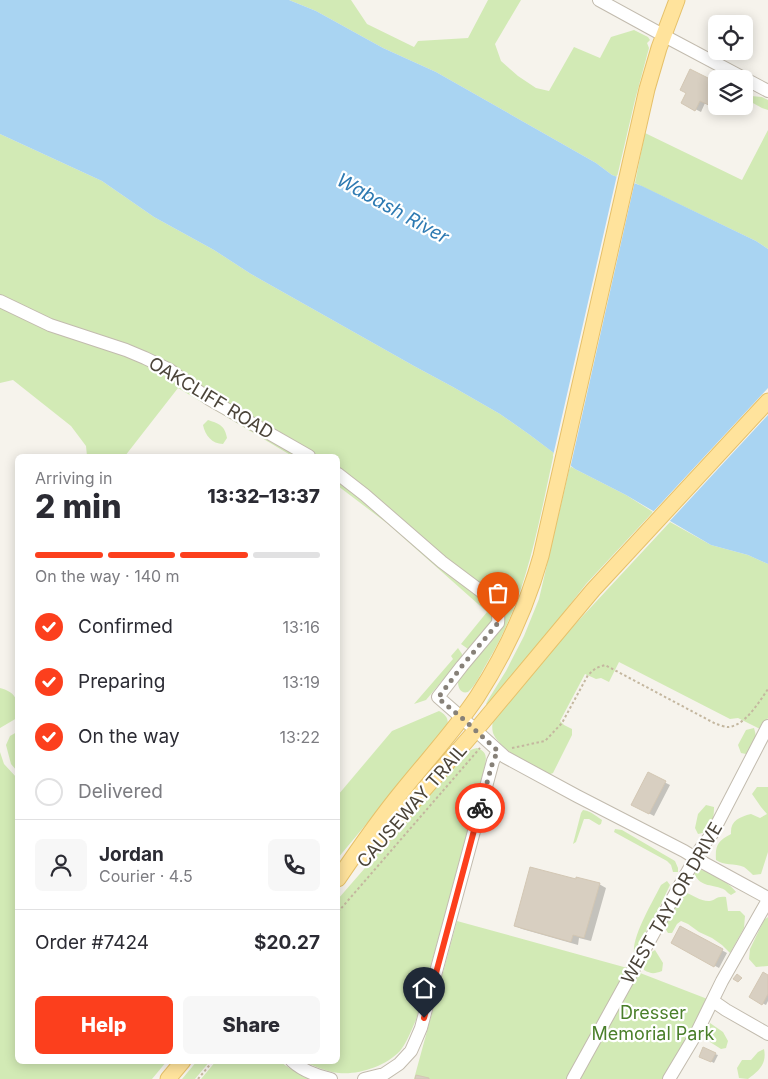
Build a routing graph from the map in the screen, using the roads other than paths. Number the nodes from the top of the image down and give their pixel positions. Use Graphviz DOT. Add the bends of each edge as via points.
graph roads {
  1 [pos="599,0"];
  2 [pos="677,0"];
  3 [pos="663,35"];
  4 [pos="768,90"];
  5 [pos="0,301"];
  6 [pos="768,401"];
  7 [pos="305,454"];
  8 [pos="340,476"];
  9 [pos="462,718"];
  10 [pos="767,730"];
  11 [pos="481,735"];
  12 [pos="498,751"];
  13 [pos="696,858"];
  14 [pos="340,876"];
  15 [pos="340,877"];
  16 [pos="768,899"];
  17 [pos="713,1001"];
  18 [pos="768,1034"];
  19 [pos="180,1064"];
  20 [pos="296,1064"];
  21 [pos="168,1079"];
  22 [pos="331,1079"];
  23 [pos="364,1079"];
  24 [pos="573,1079"];
  25 [pos="670,1079"];
  1 -- 3 [label="street"];
  2 -- 3 [label="main road"];
  3 -- 4 [label="street"];
  3 -- 9 [label="main road" via="633,147 541,556 513,633"];
  5 -- 7 [label="street, OAKCLIFF ROAD" via="50,325 126,350 170,370 209,399"];
  6 -- 11 [label="main road" via="592,590"];
  8 -- 9 [label="street" via="442,562 494,601 498,623 438,698"];
  9 -- 11 [label="street"];
  9 -- 14 [label="main road" via="376,824"];
  10 -- 13 [label="street, WEST TAYLOR DRIVE"];
  11 -- 12 [label="street"];
  11 -- 15 [label="main road"];
  12 -- 13 [label="street"];
  12 -- 23 [label="street" via="421,1028 410,1051 399,1064 384,1074"];
  13 -- 16 [label="street"];
  13 -- 24 [label="street, WEST TAYLOR DRIVE"];
  16 -- 17 [label="street"];
  17 -- 18 [label="street"];
  17 -- 25 [label="street"];
  19 -- 21 [label="main road"];
  20 -- 22 [label="street" via="310,1073"];
}
